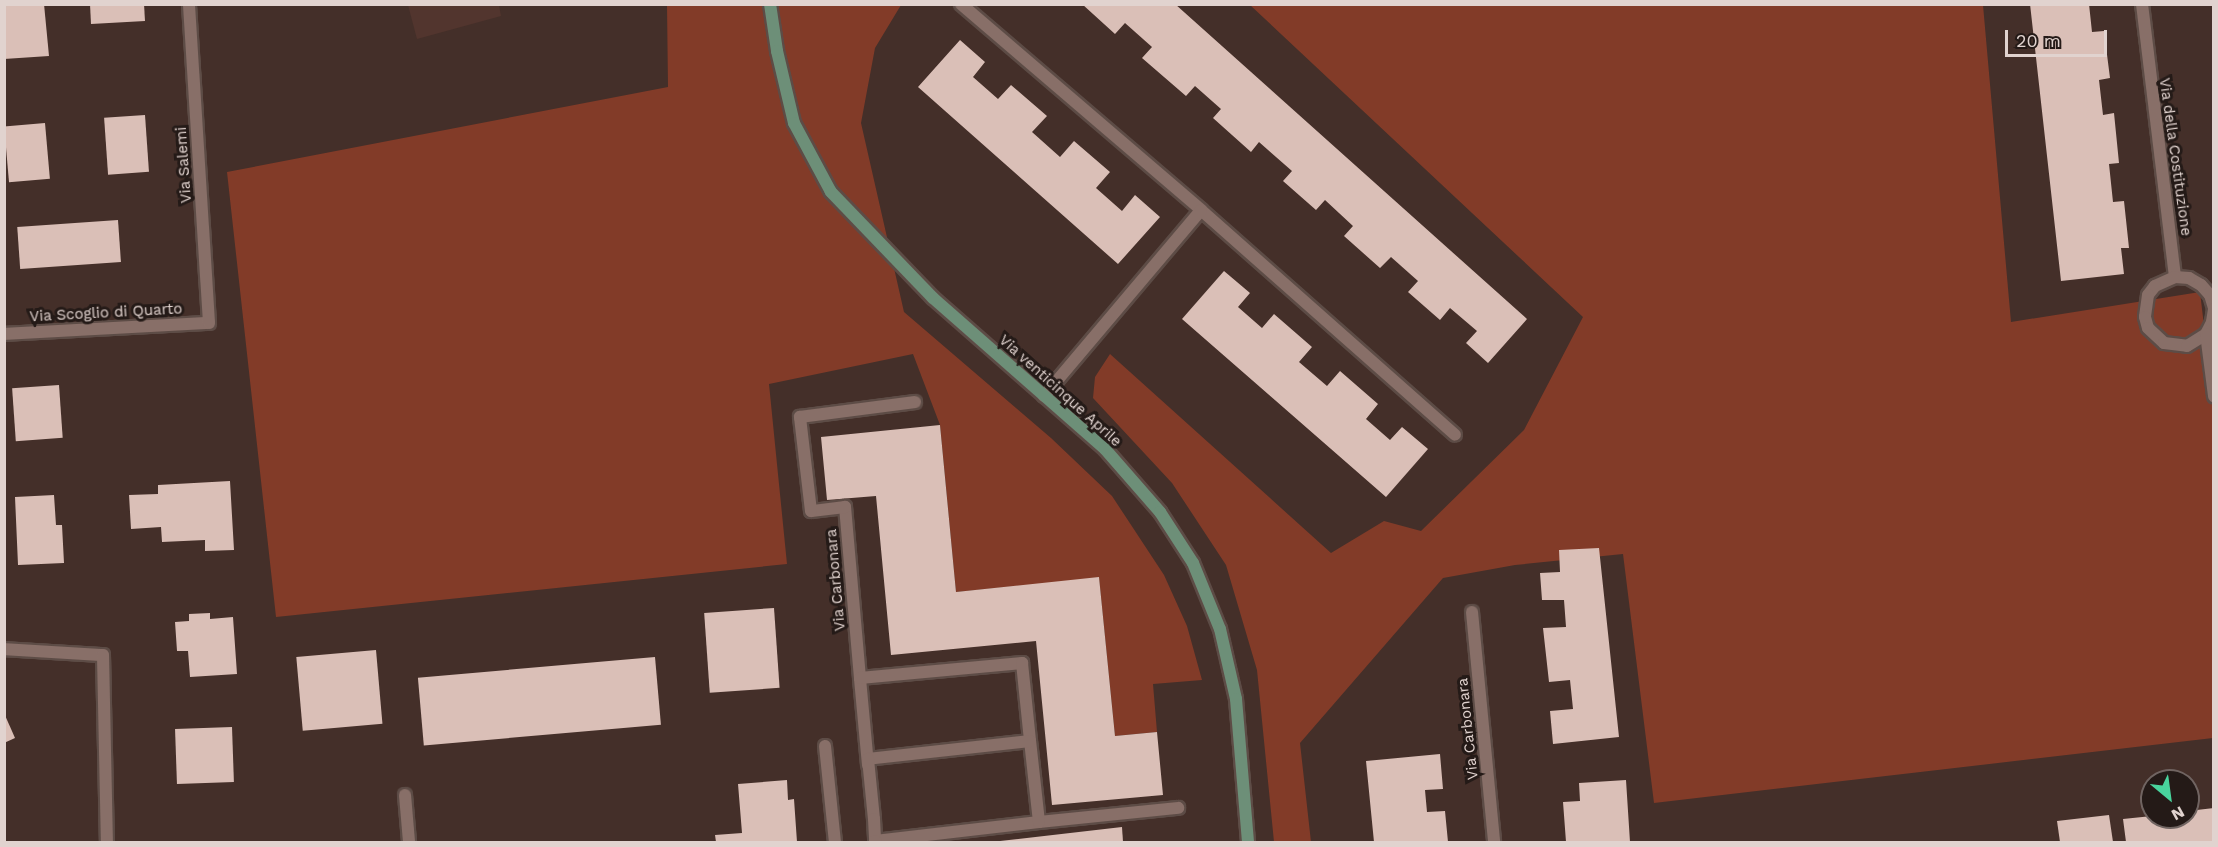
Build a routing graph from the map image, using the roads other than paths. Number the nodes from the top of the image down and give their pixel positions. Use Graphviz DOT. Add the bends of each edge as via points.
graph roads {
  1 [pos="189,4"];
  2 [pos="770,4"];
  3 [pos="961,4"];
  4 [pos="2142,4"];
  5 [pos="1202,210"];
  6 [pos="2175,277"];
  7 [pos="2214,308"];
  8 [pos="209,323"];
  9 [pos="4,334"];
  10 [pos="2206,334"];
  11 [pos="1044,396"];
  12 [pos="2214,396"];
  13 [pos="915,402"];
  14 [pos="1455,435"];
  15 [pos="1472,612"];
  16 [pos="4,649"];
  17 [pos="860,678"];
  18 [pos="1030,741"];
  19 [pos="825,746"];
  20 [pos="868,765"];
  21 [pos="405,795"];
  22 [pos="1179,808"];
  23 [pos="1039,822"];
  24 [pos="875,842"];
  25 [pos="107,843"];
  26 [pos="410,843"];
  27 [pos="835,843"];
  28 [pos="1248,843"];
  29 [pos="1494,843"];
  1 -- 8 [label="street, Via Salemi"];
  2 -- 11 [label="street, Via venticinque Aprile" via="794,123 831,192 933,298"];
  3 -- 5 [label="street"];
  4 -- 6 [label="street, Via della Costituzione"];
  5 -- 11 [label="street"];
  5 -- 14 [label="street"];
  6 -- 7 [label="street" via="2201,285"];
  6 -- 10 [label="street" via="2155,286 2148,295 2148,328 2164,343 2176,346 2187,346"];
  7 -- 10 [label="street"];
  8 -- 9 [label="street, Via Scoglio di Quarto"];
  10 -- 12 [label="street"];
  11 -- 28 [label="street, Via venticinque Aprile" via="1105,449 1160,512 1193,563 1220,629 1236,699"];
  13 -- 17 [label="street, Via Carbonara" via="800,417 811,512 845,507"];
  15 -- 29 [label="street, Via Carbonara"];
  16 -- 25 [label="street" via="103,655"];
  17 -- 18 [label="street" via="1023,663"];
  17 -- 20 [label="street, Via Carbonara"];
  18 -- 20 [label="street" via="868,759"];
  18 -- 23 [label="street"];
  19 -- 27 [label="street"];
  20 -- 24 [label="street, Via Carbonara"];
  21 -- 26 [label="street"];
  22 -- 23 [label="street, Via Carbonara"];
  23 -- 24 [label="street, Via Carbonara"];
}
